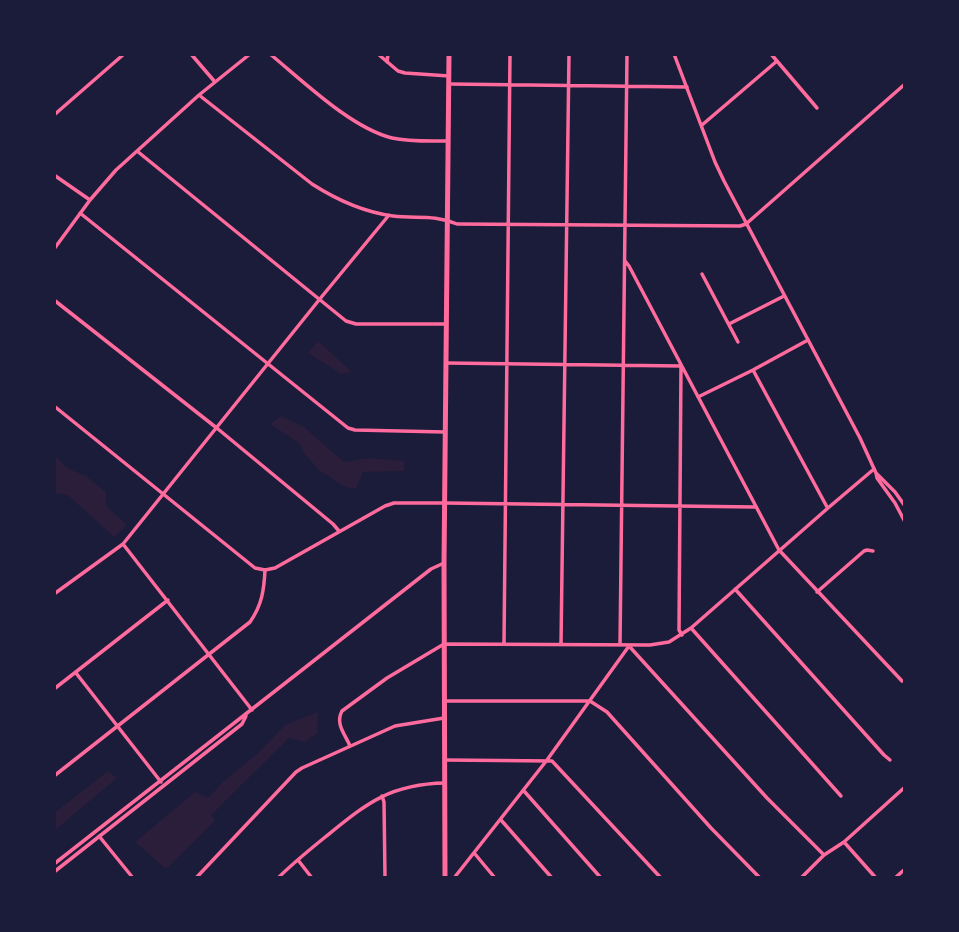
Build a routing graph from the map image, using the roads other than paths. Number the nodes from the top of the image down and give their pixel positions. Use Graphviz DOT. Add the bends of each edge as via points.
graph roads {
  1 [pos="124,54"];
  2 [pos="191,54"];
  3 [pos="250,54"];
  4 [pos="270,54"];
  5 [pos="378,54"];
  6 [pos="388,54"];
  7 [pos="449,54"];
  8 [pos="510,54"];
  9 [pos="569,54"];
  10 [pos="626,54"];
  11 [pos="674,54"];
  12 [pos="771,54"];
  13 [pos="777,61"];
  14 [pos="387,62"];
  15 [pos="449,76"];
  16 [pos="216,82"];
  17 [pos="449,84"];
  18 [pos="905,84"];
  19 [pos="510,85"];
  20 [pos="568,85"];
  21 [pos="626,87"];
  22 [pos="687,88"];
  23 [pos="199,95"];
  24 [pos="817,108"];
  25 [pos="54,115"];
  26 [pos="702,125"];
  27 [pos="447,141"];
  28 [pos="137,151"];
  29 [pos="54,175"];
  30 [pos="90,200"];
  31 [pos="80,212"];
  32 [pos="389,215"];
  33 [pos="448,220"];
  34 [pos="746,224"];
  35 [pos="509,225"];
  36 [pos="566,225"];
  37 [pos="625,226"];
  38 [pos="54,249"];
  39 [pos="625,261"];
  40 [pos="702,274"];
  41 [pos="784,296"];
  42 [pos="54,300"];
  43 [pos="319,300"];
  44 [pos="446,324"];
  45 [pos="729,324"];
  46 [pos="808,340"];
  47 [pos="738,342"];
  48 [pos="446,363"];
  49 [pos="268,364"];
  50 [pos="507,364"];
  51 [pos="565,365"];
  52 [pos="623,365"];
  53 [pos="681,366"];
  54 [pos="753,370"];
  55 [pos="698,397"];
  56 [pos="54,406"];
  57 [pos="217,428"];
  58 [pos="445,432"];
  59 [pos="875,471"];
  60 [pos="164,494"];
  61 [pos="445,503"];
  62 [pos="505,503"];
  63 [pos="563,504"];
  64 [pos="622,505"];
  65 [pos="680,506"];
  66 [pos="905,506"];
  67 [pos="755,507"];
  68 [pos="828,508"];
  69 [pos="905,522"];
  70 [pos="340,531"];
  71 [pos="124,544"];
  72 [pos="779,550"];
  73 [pos="873,551"];
  74 [pos="444,563"];
  75 [pos="265,570"];
  76 [pos="734,589"];
  77 [pos="817,592"];
  78 [pos="54,594"];
  79 [pos="168,600"];
  80 [pos="691,628"];
  81 [pos="682,635"];
  82 [pos="503,643"];
  83 [pos="561,643"];
  84 [pos="444,644"];
  85 [pos="620,645"];
  86 [pos="629,646"];
  87 [pos="208,654"];
  88 [pos="76,673"];
  89 [pos="902,681"];
  90 [pos="54,690"];
  91 [pos="444,701"];
  92 [pos="590,701"];
  93 [pos="251,710"];
  94 [pos="247,714"];
  95 [pos="444,718"];
  96 [pos="117,727"];
  97 [pos="350,746"];
  98 [pos="445,760"];
  99 [pos="547,760"];
  100 [pos="890,760"];
  101 [pos="54,776"];
  102 [pos="160,781"];
  103 [pos="445,783"];
  104 [pos="163,786"];
  105 [pos="905,787"];
  106 [pos="524,790"];
  107 [pos="382,796"];
  108 [pos="841,796"];
  109 [pos="501,820"];
  110 [pos="97,834"];
  111 [pos="844,842"];
  112 [pos="475,854"];
  113 [pos="824,855"];
  114 [pos="298,860"];
  115 [pos="54,864"];
  116 [pos="905,869"];
  117 [pos="54,872"];
  118 [pos="133,878"];
  119 [pos="197,878"];
  120 [pos="278,878"];
  121 [pos="312,878"];
  122 [pos="385,878"];
  123 [pos="445,878"];
  124 [pos="454,878"];
  125 [pos="495,878"];
  126 [pos="552,878"];
  127 [pos="601,878"];
  128 [pos="661,878"];
  129 [pos="760,878"];
  130 [pos="801,878"];
  131 [pos="876,878"];
  132 [pos="895,878"];
  1 -- 25 [label="street"];
  2 -- 16 [label="street"];
  3 -- 16 [label="street"];
  4 -- 27 [label="street" via="371,131 403,140"];
  5 -- 14 [label="street"];
  6 -- 14 [label="street"];
  7 -- 15 [label="main road"];
  8 -- 19 [label="street"];
  9 -- 20 [label="street"];
  10 -- 21 [label="street"];
  11 -- 22 [label="street"];
  12 -- 13 [label="street"];
  13 -- 24 [label="street"];
  13 -- 26 [label="street"];
  14 -- 15 [label="street" via="405,73"];
  15 -- 17 [label="main road"];
  16 -- 23 [label="street"];
  17 -- 19 [label="street"];
  17 -- 27 [label="main road"];
  18 -- 34 [label="street"];
  19 -- 20 [label="street"];
  19 -- 35 [label="street"];
  20 -- 21 [label="street"];
  20 -- 36 [label="street"];
  21 -- 22 [label="street"];
  21 -- 37 [label="street"];
  22 -- 26 [label="street"];
  23 -- 28 [label="street"];
  23 -- 32 [label="street" via="329,195"];
  26 -- 34 [label="street"];
  27 -- 33 [label="main road"];
  28 -- 30 [label="street"];
  28 -- 43 [label="street"];
  29 -- 30 [label="street"];
  30 -- 31 [label="street"];
  31 -- 38 [label="street"];
  31 -- 49 [label="street"];
  32 -- 33 [label="street"];
  32 -- 43 [label="street"];
  33 -- 35 [label="street"];
  33 -- 44 [label="main road"];
  34 -- 37 [label="street"];
  34 -- 41 [label="street"];
  35 -- 36 [label="street"];
  35 -- 50 [label="street"];
  36 -- 37 [label="street"];
  36 -- 51 [label="street"];
  37 -- 39 [label="street"];
  39 -- 52 [label="street"];
  39 -- 53 [label="street"];
  40 -- 45 [label="street"];
  41 -- 45 [label="street"];
  41 -- 46 [label="street"];
  42 -- 57 [label="street"];
  43 -- 44 [label="street" via="356,324"];
  43 -- 49 [label="street"];
  44 -- 48 [label="main road"];
  45 -- 47 [label="street"];
  46 -- 54 [label="street"];
  46 -- 59 [label="street"];
  48 -- 50 [label="street"];
  48 -- 58 [label="main road"];
  49 -- 57 [label="street"];
  49 -- 58 [label="street" via="348,428"];
  50 -- 51 [label="street"];
  50 -- 62 [label="street"];
  51 -- 52 [label="street"];
  51 -- 63 [label="street"];
  52 -- 53 [label="street"];
  52 -- 64 [label="street"];
  53 -- 55 [label="street"];
  53 -- 65 [label="street"];
  54 -- 55 [label="street"];
  54 -- 68 [label="street"];
  55 -- 67 [label="street"];
  56 -- 60 [label="street"];
  57 -- 60 [label="street"];
  57 -- 70 [label="street"];
  58 -- 61 [label="main road"];
  59 -- 66 [label="street"];
  59 -- 68 [label="street"];
  59 -- 69 [label="street"];
  60 -- 71 [label="street"];
  60 -- 75 [label="street" via="249,565"];
  61 -- 62 [label="street"];
  61 -- 70 [label="street" via="394,503"];
  61 -- 74 [label="main road"];
  62 -- 63 [label="street"];
  62 -- 82 [label="street"];
  63 -- 64 [label="street"];
  63 -- 83 [label="street"];
  64 -- 65 [label="street"];
  64 -- 85 [label="street"];
  65 -- 67 [label="street"];
  65 -- 81 [label="street"];
  67 -- 72 [label="street"];
  68 -- 72 [label="street"];
  70 -- 75 [label="street" via="275,569"];
  71 -- 78 [label="street"];
  71 -- 79 [label="street"];
  72 -- 76 [label="street"];
  72 -- 77 [label="street"];
  73 -- 77 [label="street" via="864,551"];
  74 -- 84 [label="main road"];
  74 -- 93 [label="street"];
  75 -- 87 [label="street" via="258,612"];
  76 -- 80 [label="street"];
  76 -- 100 [label="street"];
  77 -- 89 [label="street"];
  79 -- 87 [label="street"];
  79 -- 88 [label="street"];
  80 -- 81 [label="street"];
  80 -- 108 [label="street"];
  81 -- 86 [label="street" via="663,643"];
  82 -- 83 [label="street"];
  82 -- 84 [label="street"];
  83 -- 85 [label="street"];
  84 -- 91 [label="main road"];
  84 -- 97 [label="street" via="342,711 339,724"];
  85 -- 86 [label="street"];
  86 -- 92 [label="street"];
  86 -- 113 [label="street"];
  87 -- 93 [label="street"];
  87 -- 96 [label="street"];
  88 -- 90 [label="street"];
  88 -- 96 [label="street"];
  91 -- 92 [label="street"];
  91 -- 95 [label="main road"];
  92 -- 99 [label="street"];
  92 -- 129 [label="street" via="607,712"];
  93 -- 94 [label="street"];
  94 -- 102 [label="street"];
  94 -- 104 [label="street" via="242,724"];
  95 -- 97 [label="street" via="395,726"];
  95 -- 98 [label="main road"];
  96 -- 101 [label="street"];
  96 -- 102 [label="street"];
  97 -- 119 [label="street" via="296,772"];
  98 -- 99 [label="street"];
  98 -- 103 [label="main road"];
  99 -- 106 [label="street"];
  99 -- 128 [label="street"];
  102 -- 104 [label="street"];
  102 -- 110 [label="street"];
  103 -- 107 [label="street" via="415,785"];
  103 -- 123 [label="main road"];
  104 -- 110 [label="street"];
  105 -- 111 [label="street"];
  106 -- 109 [label="street"];
  106 -- 127 [label="street"];
  107 -- 114 [label="street" via="360,808"];
  107 -- 122 [label="street"];
  109 -- 112 [label="street"];
  109 -- 126 [label="street"];
  110 -- 115 [label="street"];
  110 -- 117 [label="street"];
  110 -- 118 [label="street"];
  111 -- 113 [label="street"];
  111 -- 131 [label="street"];
  112 -- 124 [label="street"];
  112 -- 125 [label="street"];
  113 -- 130 [label="street"];
  114 -- 120 [label="street"];
  114 -- 121 [label="street"];
  116 -- 132 [label="street"];
}
